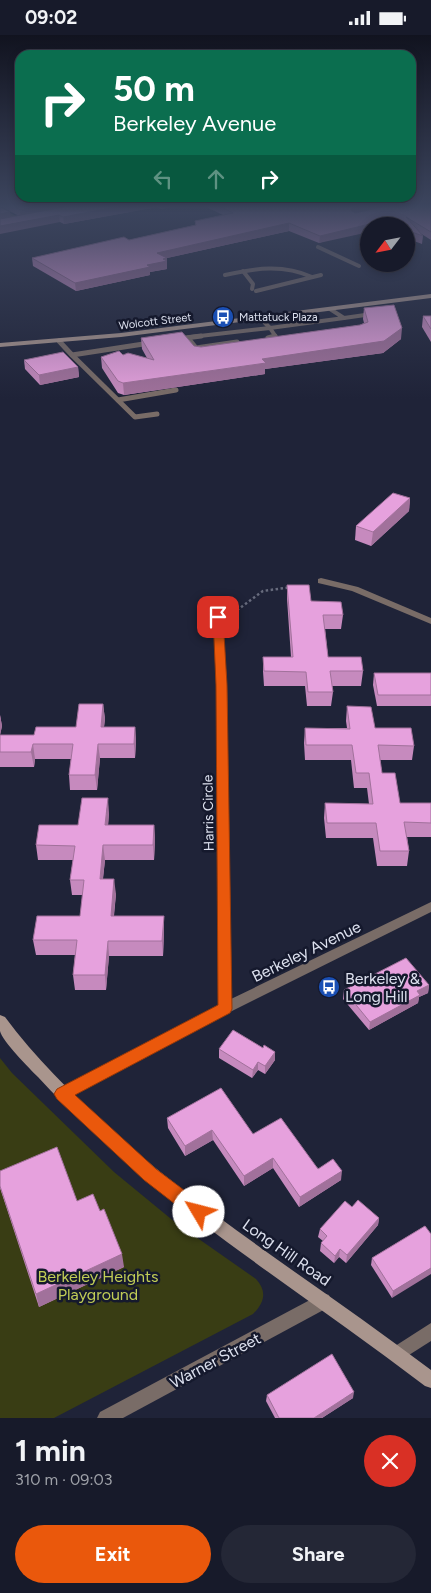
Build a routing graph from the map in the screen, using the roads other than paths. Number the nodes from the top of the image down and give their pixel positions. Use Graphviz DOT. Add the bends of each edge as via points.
graph roads {
  1 [pos="266,270"];
  2 [pos="295,270"];
  3 [pos="243,271"];
  4 [pos="225,275"];
  5 [pos="322,275"];
  6 [pos="312,277"];
  7 [pos="431,296"];
  8 [pos="330,309"];
  9 [pos="376,313"];
  10 [pos="265,317"];
  11 [pos="344,318"];
  12 [pos="349,322"];
  13 [pos="270,328"];
  14 [pos="286,336"];
  15 [pos="276,337"];
  16 [pos="188,338"];
  17 [pos="258,339"];
  18 [pos="172,340"];
  19 [pos="58,341"];
  20 [pos="155,342"];
  21 [pos="240,342"];
  22 [pos="282,343"];
  23 [pos="0,345"];
  24 [pos="196,348"];
  25 [pos="114,349"];
  26 [pos="202,354"];
  27 [pos="72,355"];
  28 [pos="120,355"];
  29 [pos="176,390"];
  30 [pos="118,400"];
  31 [pos="157,414"];
  32 [pos="321,581"];
  33 [pos="218,617"];
  34 [pos="431,621"];
  35 [pos="431,907"];
  36 [pos="225,1009"];
  37 [pos="0,1021"];
  38 [pos="62,1094"];
  39 [pos="323,1301"];
  40 [pos="431,1331"];
  41 [pos="398,1355"];
  42 [pos="431,1380"];
  43 [pos="106,1418"];
  1 -- 3 [label="lane"];
  2 -- 6 [label="lane"];
  3 -- 4 [label="lane"];
  3 -- 6 [label="lane" via="254,290"];
  5 -- 6 [label="lane"];
  7 -- 8 [label="main road, Wolcott Street"];
  8 -- 10 [label="main road, Wolcott Street"];
  8 -- 11 [label="lane"];
  9 -- 11 [label="lane"];
  10 -- 13 [label="lane"];
  10 -- 19 [label="main road, Wolcott Street"];
  11 -- 12 [label="lane"];
  11 -- 13 [label="lane"];
  13 -- 15 [label="lane"];
  13 -- 16 [label="lane"];
  14 -- 15 [label="lane"];
  15 -- 17 [label="lane"];
  15 -- 22 [label="lane"];
  16 -- 18 [label="lane"];
  16 -- 24 [label="lane"];
  19 -- 23 [label="main road, Wolcott Street"];
  19 -- 27 [label="lane"];
  20 -- 25 [label="lane"];
  21 -- 24 [label="lane"];
  24 -- 26 [label="lane"];
  25 -- 27 [label="lane"];
  25 -- 28 [label="lane"];
  27 -- 30 [label="lane"];
  29 -- 30 [label="lane"];
  30 -- 31 [label="lane" via="135,417"];
  32 -- 34 [label="street" via="355,589"];
  33 -- 36 [label="street, Harris Circle" via="222,685"];
  35 -- 36 [label="street, Berkeley Avenue"];
  36 -- 38 [label="street, Berkeley Avenue"];
  37 -- 38 [label="main road, Long Hill Road" via="25,1055"];
  38 -- 39 [label="main road, Long Hill Road" via="150,1174"];
  39 -- 41 [label="main road, Long Hill Road"];
  39 -- 43 [label="street, Warner Street"];
  40 -- 41 [label="street"];
  41 -- 42 [label="main road, Long Hill Road"];
}
